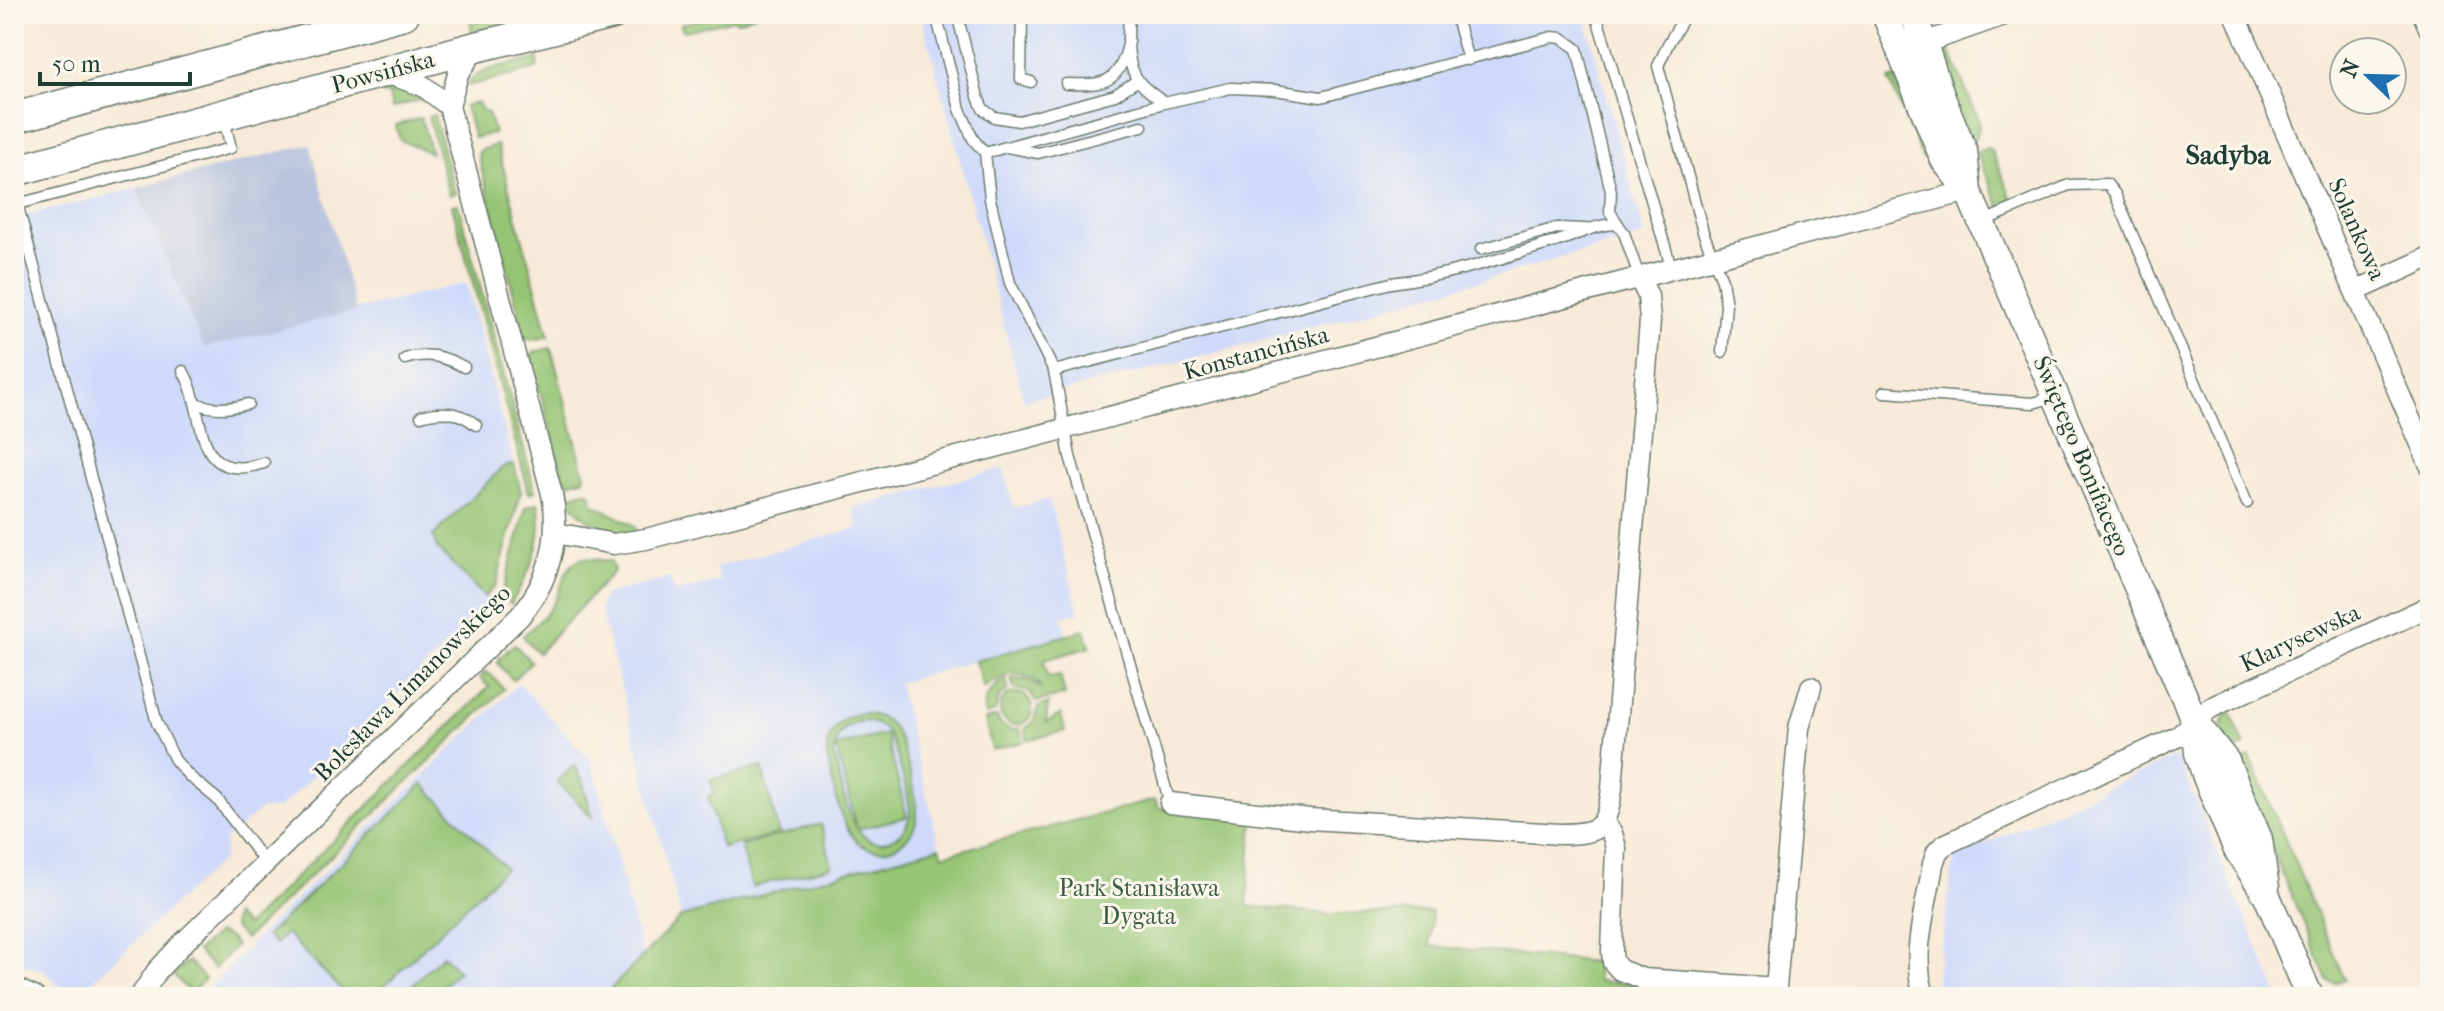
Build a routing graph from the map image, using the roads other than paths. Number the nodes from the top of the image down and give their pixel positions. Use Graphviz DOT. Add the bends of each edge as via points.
graph roads {
  1 [pos="404,14"];
  2 [pos="613,14"];
  3 [pos="936,14"];
  4 [pos="957,14"];
  5 [pos="1022,14"];
  6 [pos="1129,14"];
  7 [pos="1455,14"];
  8 [pos="1596,14"];
  9 [pos="1686,14"];
  10 [pos="1914,14"];
  11 [pos="2007,14"];
  12 [pos="2235,14"];
  13 [pos="2423,14"];
  14 [pos="1890,26"];
  15 [pos="2430,30"];
  16 [pos="1924,43"];
  17 [pos="1128,46"];
  18 [pos="476,47"];
  19 [pos="1468,60"];
  20 [pos="380,72"];
  21 [pos="1138,80"];
  22 [pos="1031,82"];
  23 [pos="1066,84"];
  24 [pos="1164,103"];
  25 [pos="449,106"];
  26 [pos="223,115"];
  27 [pos="14,118"];
  28 [pos="1142,126"];
  29 [pos="1005,146"];
  30 [pos="985,153"];
  31 [pos="14,171"];
  32 [pos="1968,191"];
  33 [pos="14,192"];
  34 [pos="16,205"];
  35 [pos="1982,222"];
  36 [pos="1617,224"];
  37 [pos="1587,229"];
  38 [pos="1481,249"];
  39 [pos="2430,257"];
  40 [pos="1713,259"];
  41 [pos="1672,270"];
  42 [pos="1640,279"];
  43 [pos="2356,291"];
  44 [pos="1722,352"];
  45 [pos="405,359"];
  46 [pos="464,367"];
  47 [pos="183,371"];
  48 [pos="1054,371"];
  49 [pos="1884,392"];
  50 [pos="2056,396"];
  51 [pos="195,403"];
  52 [pos="248,404"];
  53 [pos="421,416"];
  54 [pos="476,425"];
  55 [pos="1063,431"];
  56 [pos="264,463"];
  57 [pos="2430,465"];
  58 [pos="2247,503"];
  59 [pos="556,533"];
  60 [pos="2430,606"];
  61 [pos="1811,687"];
  62 [pos="2195,722"];
  63 [pos="1170,803"];
  64 [pos="1603,822"];
  65 [pos="266,864"];
  66 [pos="14,988"];
  67 [pos="34,997"];
  68 [pos="140,997"];
  69 [pos="1925,997"];
  70 [pos="2310,997"];
  1 -- 27 [label="main road"];
  2 -- 18 [label="main road, Powsińska"];
  3 -- 30 [label="lane" via="960,109"];
  4 -- 21 [label="lane" via="978,97 994,117 1019,121 1091,103 1125,91"];
  5 -- 22 [label="lane" via="1021,79"];
  6 -- 17 [label="lane"];
  7 -- 19 [label="lane"];
  8 -- 41 [label="lane"];
  9 -- 40 [label="lane" via="1658,66"];
  10 -- 16 [label="street, Świętego Bonifacego"];
  11 -- 16 [label="street"];
  12 -- 43 [label="street, Solankowa"];
  13 -- 15 [label="street"];
  14 -- 16 [label="street" via="1904,43"];
  14 -- 32 [label="street, Świętego Bonifacego" via="1944,160"];
  16 -- 32 [label="street, Świętego Bonifacego" via="1964,151"];
  17 -- 21 [label="lane"];
  17 -- 23 [label="lane" via="1120,70 1105,82"];
  18 -- 20 [label="main road, Powsińska"];
  18 -- 25 [label="street" via="458,74"];
  19 -- 24 [label="lane" via="1321,97 1231,88"];
  19 -- 36 [label="lane" via="1552,37 1577,49 1611,191 1610,212"];
  20 -- 25 [label="street" via="423,86"];
  20 -- 26 [label="main road, Powsińska"];
  21 -- 24 [label="lane"];
  24 -- 29 [label="lane"];
  25 -- 59 [label="street, Bolesława Limanowskiego" via="555,506"];
  26 -- 31 [label="main road, Powsińska"];
  26 -- 34 [label="lane" via="231,148"];
  28 -- 29 [label="lane" via="1038,153"];
  29 -- 30 [label="lane"];
  30 -- 48 [label="lane" via="1010,283"];
  32 -- 35 [label="street, Świętego Bonifacego"];
  32 -- 40 [label="street, Konstancińska"];
  33 -- 34 [label="lane"];
  34 -- 65 [label="lane" via="157,723 175,760 217,799"];
  35 -- 50 [label="street, Świętego Bonifacego"];
  35 -- 58 [label="lane" via="2069,185 2107,184"];
  36 -- 37 [label="lane"];
  36 -- 42 [label="lane"];
  37 -- 38 [label="lane" via="1557,228"];
  37 -- 48 [label="lane" via="1435,277 1391,283"];
  39 -- 43 [label="street"];
  40 -- 41 [label="street, Konstancińska"];
  40 -- 44 [label="lane" via="1726,305"];
  41 -- 42 [label="street, Konstancińska"];
  42 -- 55 [label="street, Konstancińska"];
  42 -- 64 [label="street" via="1650,321 1612,788"];
  43 -- 57 [label="street, Solankowa"];
  45 -- 46 [label="lane" via="423,353"];
  47 -- 51 [label="lane"];
  48 -- 55 [label="lane"];
  49 -- 50 [label="lane" via="2033,403"];
  50 -- 62 [label="street, Świętego Bonifacego"];
  51 -- 52 [label="lane" via="229,409"];
  51 -- 56 [label="lane" via="207,452 216,461 249,468"];
  53 -- 54 [label="lane" via="463,414"];
  55 -- 59 [label="street, Konstancińska" via="624,544"];
  55 -- 63 [label="lane"];
  59 -- 65 [label="street, Bolesława Limanowskiego" via="541,583 520,616"];
  60 -- 62 [label="street, Klarysewska" via="2210,708"];
  61 -- 64 [label="street" via="1799,728 1776,988 1643,979 1620,970 1612,951 1616,848"];
  62 -- 69 [label="street, Klarysewska" via="2179,736 1937,852 1919,954"];
  62 -- 70 [label="street, Świętego Bonifacego" via="2206,777 2237,850 2267,896"];
  63 -- 64 [label="street" via="1310,819 1560,834 1586,834"];
  65 -- 68 [label="street, Bolesława Limanowskiego" via="157,971"];
  66 -- 67 [label="street"];
}
